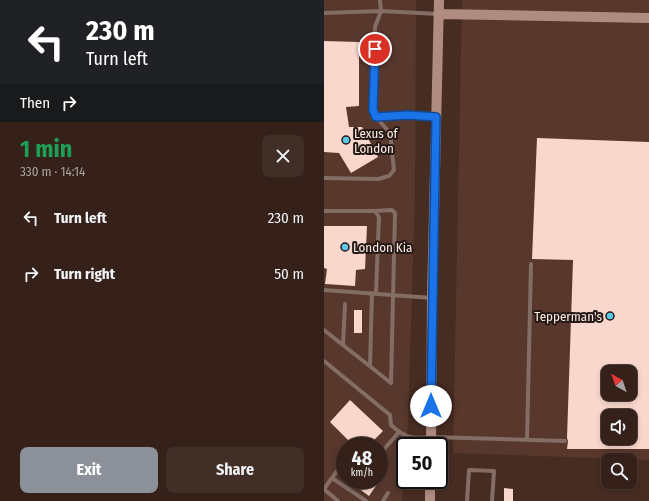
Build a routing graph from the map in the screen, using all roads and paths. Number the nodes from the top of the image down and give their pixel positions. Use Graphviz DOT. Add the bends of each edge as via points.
graph roads {
  1 [pos="380,0"];
  2 [pos="439,0"];
  3 [pos="381,12"];
  4 [pos="324,13"];
  5 [pos="438,14"];
  6 [pos="649,18"];
  7 [pos="376,117"];
  8 [pos="436,117"];
  9 [pos="324,178"];
  10 [pos="324,211"];
  11 [pos="375,211"];
  12 [pos="531,264"];
  13 [pos="324,290"];
  14 [pos="374,293"];
  15 [pos="393,294"];
  16 [pos="432,298"];
  17 [pos="345,304"];
  18 [pos="324,330"];
  19 [pos="343,345"];
  20 [pos="324,361"];
  21 [pos="370,366"];
  22 [pos="399,432"];
  23 [pos="408,437"];
  24 [pos="431,437"];
  25 [pos="527,440"];
  26 [pos="565,441"];
  27 [pos="448,442"];
  28 [pos="388,445"];
  29 [pos="336,472"];
  30 [pos="332,478"];
  31 [pos="324,489"];
  32 [pos="430,489"];
  33 [pos="388,493"];
  34 [pos="338,501"];
  35 [pos="366,501"];
  36 [pos="383,501"];
  37 [pos="430,501"];
  38 [pos="467,501"];
  39 [pos="492,501"];
  1 -- 3 [label="lane"];
  2 -- 5 [label="main road"];
  3 -- 4 [label="lane"];
  3 -- 5 [label="lane"];
  3 -- 7 [label="lane" via="375,27 373,110"];
  5 -- 6 [label="main road"];
  5 -- 8 [label="main road"];
  7 -- 8 [label="lane"];
  7 -- 9 [label="lane" via="390,133 394,170 389,176 378,180"];
  8 -- 16 [label="main road"];
  10 -- 11 [label="lane"];
  11 -- 14 [label="lane" via="379,217"];
  11 -- 15 [label="lane" via="392,210 395,213"];
  12 -- 25 [label="lane"];
  13 -- 14 [label="lane"];
  14 -- 15 [label="lane"];
  14 -- 21 [label="lane"];
  15 -- 16 [label="lane"];
  15 -- 21 [label="lane" via="391,383"];
  16 -- 24 [label="main road"];
  17 -- 19 [label="lane"];
  18 -- 19 [label="lane"];
  19 -- 21 [label="lane"];
  20 -- 22 [label="lane" via="390,415 391,424"];
  22 -- 23 [label="lane"];
  22 -- 28 [label="lane"];
  25 -- 26 [label="lane"];
  25 -- 27 [label="lane"];
  29 -- 30 [label="lane"];
  30 -- 31 [label="lane"];
  30 -- 35 [label="lane"];
  31 -- 34 [label="lane"];
  32 -- 37 [label="main road"];
  33 -- 36 [label="lane"];
  38 -- 39 [label="lane" via="468,470 494,471"];
}
